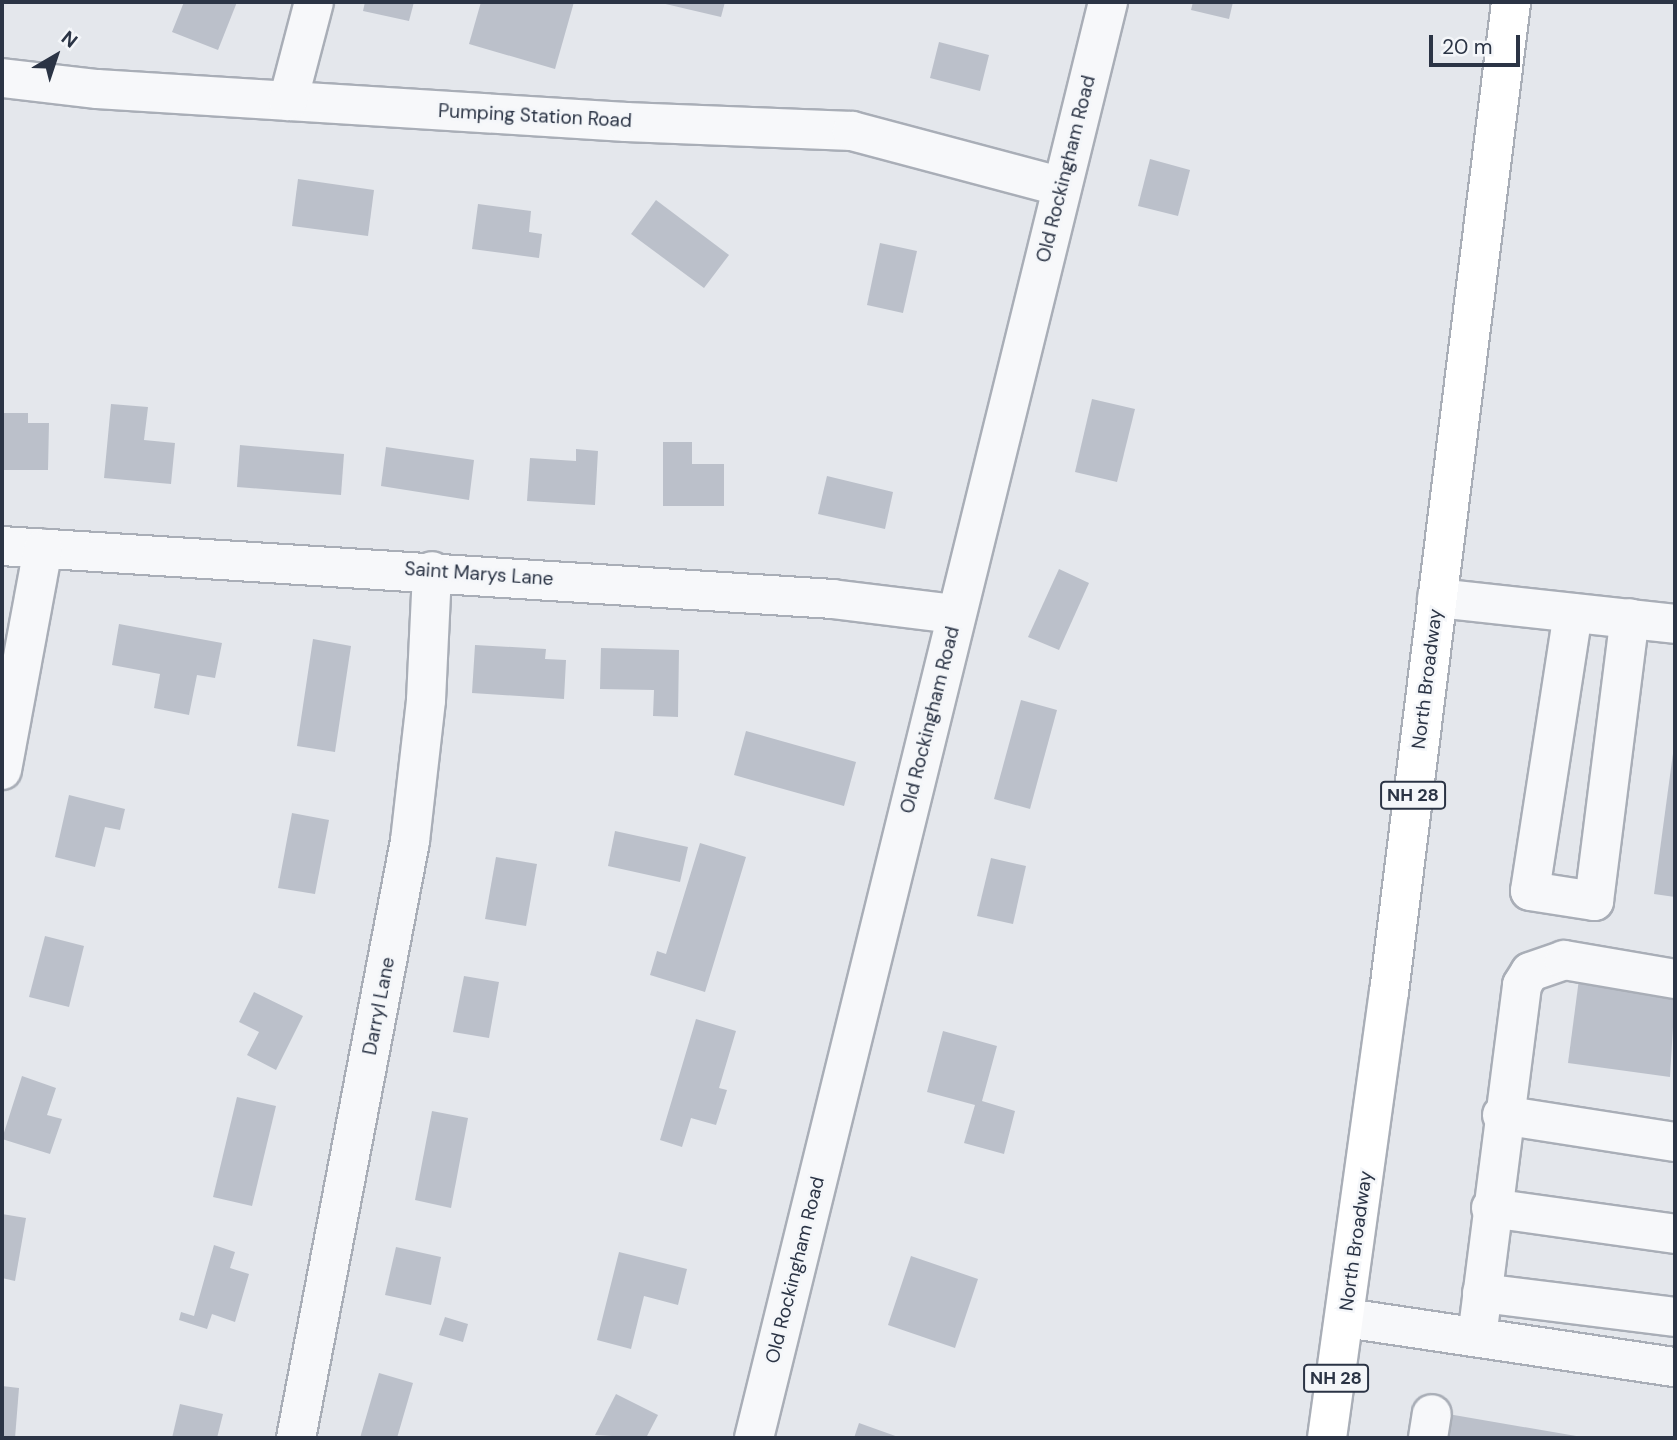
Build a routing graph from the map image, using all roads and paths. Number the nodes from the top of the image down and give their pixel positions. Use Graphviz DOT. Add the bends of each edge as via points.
graph roads {
  1 [pos="314,2"];
  2 [pos="1108,2"];
  3 [pos="1511,2"];
  4 [pos="2,78"];
  5 [pos="288,101"];
  6 [pos="1062,187"];
  7 [pos="2,546"];
  8 [pos="43,549"];
  9 [pos="432,571"];
  10 [pos="1437,598"];
  11 [pos="1573,613"];
  12 [pos="956,614"];
  13 [pos="1630,618"];
  14 [pos="1675,624"];
  15 [pos="2,770"];
  16 [pos="1675,979"];
  17 [pos="1502,1115"];
  18 [pos="1675,1142"];
  19 [pos="1491,1208"];
  20 [pos="1675,1234"];
  21 [pos="1482,1293"];
  22 [pos="1675,1317"];
  23 [pos="1346,1318"];
  24 [pos="1476,1337"];
  25 [pos="1674,1356"];
  26 [pos="296,1438"];
  27 [pos="754,1438"];
  28 [pos="1327,1438"];
  1 -- 5 [label="street"];
  2 -- 6 [label="street, Old Rockingham Road"];
  3 -- 10 [label="main road, North Broadway / NH 28"];
  4 -- 5 [label="street, Pumping Station Road"];
  5 -- 6 [label="street, Pumping Station Road" via="852,131"];
  6 -- 12 [label="street, Old Rockingham Road"];
  7 -- 8 [label="street, Saint Marys Lane"];
  8 -- 9 [label="street, Saint Marys Lane"];
  8 -- 15 [label="street"];
  9 -- 12 [label="street, Saint Marys Lane" via="832,599"];
  9 -- 26 [label="street, Darryl Lane" via="426,699 411,841"];
  10 -- 11 [label="street"];
  10 -- 23 [label="main road, North Broadway / NH 28"];
  11 -- 13 [label="street"];
  11 -- 13 [label="street" via="1530,891 1594,901"];
  12 -- 27 [label="street, Old Rockingham Road"];
  13 -- 14 [label="street"];
  16 -- 17 [label="street" via="1564,960 1530,972 1522,985"];
  17 -- 18 [label="street"];
  17 -- 19 [label="street"];
  19 -- 20 [label="street"];
  19 -- 21 [label="street"];
  21 -- 22 [label="street"];
  21 -- 24 [label="street"];
  23 -- 24 [label="street"];
  23 -- 28 [label="main road, North Broadway / NH 28"];
  24 -- 25 [label="street"];
}
